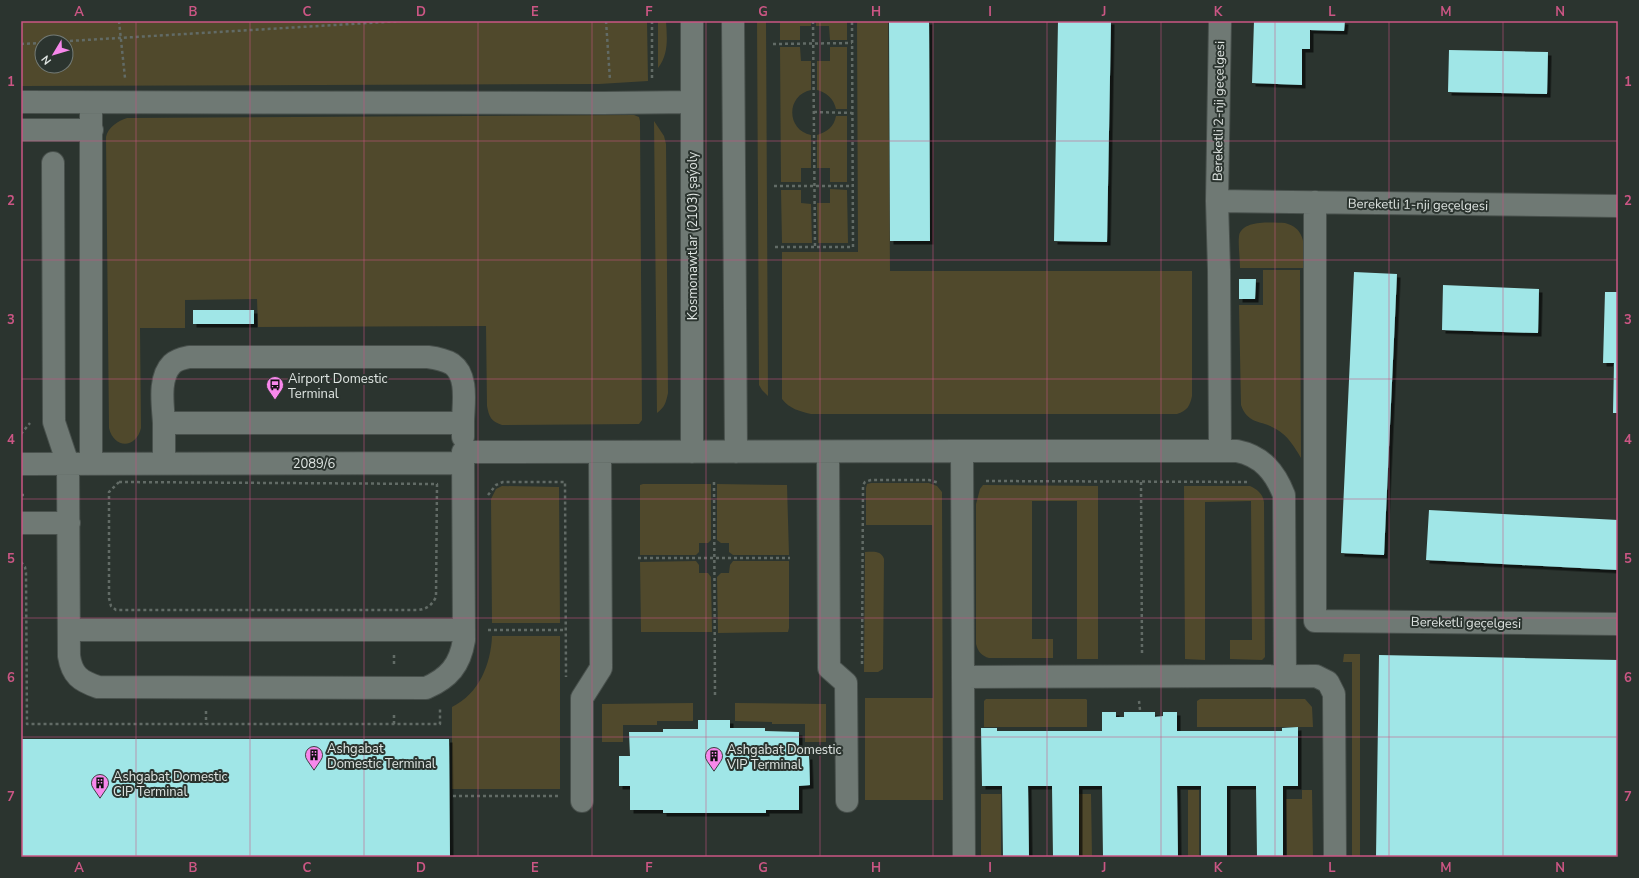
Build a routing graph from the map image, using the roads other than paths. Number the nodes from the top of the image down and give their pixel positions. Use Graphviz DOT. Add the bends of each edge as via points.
graph roads {
  1 [pos="692,21"];
  2 [pos="733,21"];
  3 [pos="1220,21"];
  4 [pos="21,102"];
  5 [pos="692,102"];
  6 [pos="91,104"];
  7 [pos="21,130"];
  8 [pos="92,130"];
  9 [pos="53,163"];
  10 [pos="1217,201"];
  11 [pos="1315,202"];
  12 [pos="1618,206"];
  13 [pos="164,423"];
  14 [pos="463,423"];
  15 [pos="962,451"];
  16 [pos="1220,451"];
  17 [pos="600,452"];
  18 [pos="692,452"];
  19 [pos="736,452"];
  20 [pos="828,452"];
  21 [pos="463,458"];
  22 [pos="91,463"];
  23 [pos="164,463"];
  24 [pos="21,464"];
  25 [pos="68,464"];
  26 [pos="21,523"];
  27 [pos="68,523"];
  28 [pos="1618,624"];
  29 [pos="69,630"];
  30 [pos="464,630"];
  31 [pos="1285,676"];
  32 [pos="963,677"];
  33 [pos="582,801"];
  34 [pos="847,801"];
  35 [pos="964,857"];
  36 [pos="1335,857"];
  1 -- 5 [label="street, Kosmonawtlar (2103) şaýoly"];
  2 -- 19 [label="street"];
  3 -- 10 [label="street, Bereketli 2-nji geçelgesi"];
  4 -- 6 [label="street"];
  5 -- 6 [label="street"];
  5 -- 18 [label="street, Kosmonawtlar (2103) şaýoly"];
  6 -- 8 [label="street"];
  7 -- 8 [label="street"];
  8 -- 22 [label="street"];
  9 -- 25 [label="street" via="54,422"];
  10 -- 11 [label="street, Bereketli 1-nji geçelgesi"];
  10 -- 16 [label="street, Bereketli 2-nji geçelgesi"];
  11 -- 12 [label="street, Bereketli 1-nji geçelgesi"];
  11 -- 28 [label="street, Bereketli geçelgesi" via="1315,621"];
  13 -- 14 [label="street"];
  13 -- 14 [label="street" via="166,372 172,363 181,359 428,357 452,364 460,373 463,382"];
  13 -- 23 [label="street"];
  14 -- 21 [label="street"];
  15 -- 16 [label="street, 2089/6"];
  15 -- 20 [label="street, 2089/6"];
  15 -- 32 [label="street"];
  16 -- 31 [label="street, 2089/6" via="1245,453 1264,464 1274,474 1284,495"];
  17 -- 18 [label="street, 2089/6"];
  17 -- 21 [label="street, 2089/6"];
  17 -- 33 [label="street" via="601,668 582,698"];
  18 -- 19 [label="street, 2089/6"];
  19 -- 20 [label="street, 2089/6"];
  20 -- 34 [label="street" via="829,668 846,683"];
  21 -- 23 [label="street, 2089/6"];
  21 -- 30 [label="street"];
  22 -- 23 [label="street, 2089/6"];
  22 -- 25 [label="street, 2089/6"];
  24 -- 25 [label="street, 2089/6"];
  25 -- 27 [label="street"];
  26 -- 27 [label="street"];
  27 -- 29 [label="street"];
  29 -- 30 [label="street"];
  29 -- 30 [label="street" via="70,665 77,677 98,687 426,688 449,674 457,663 462,653"];
  31 -- 32 [label="street"];
  31 -- 36 [label="street" via="1323,678 1334,694"];
  32 -- 35 [label="street"];
}
